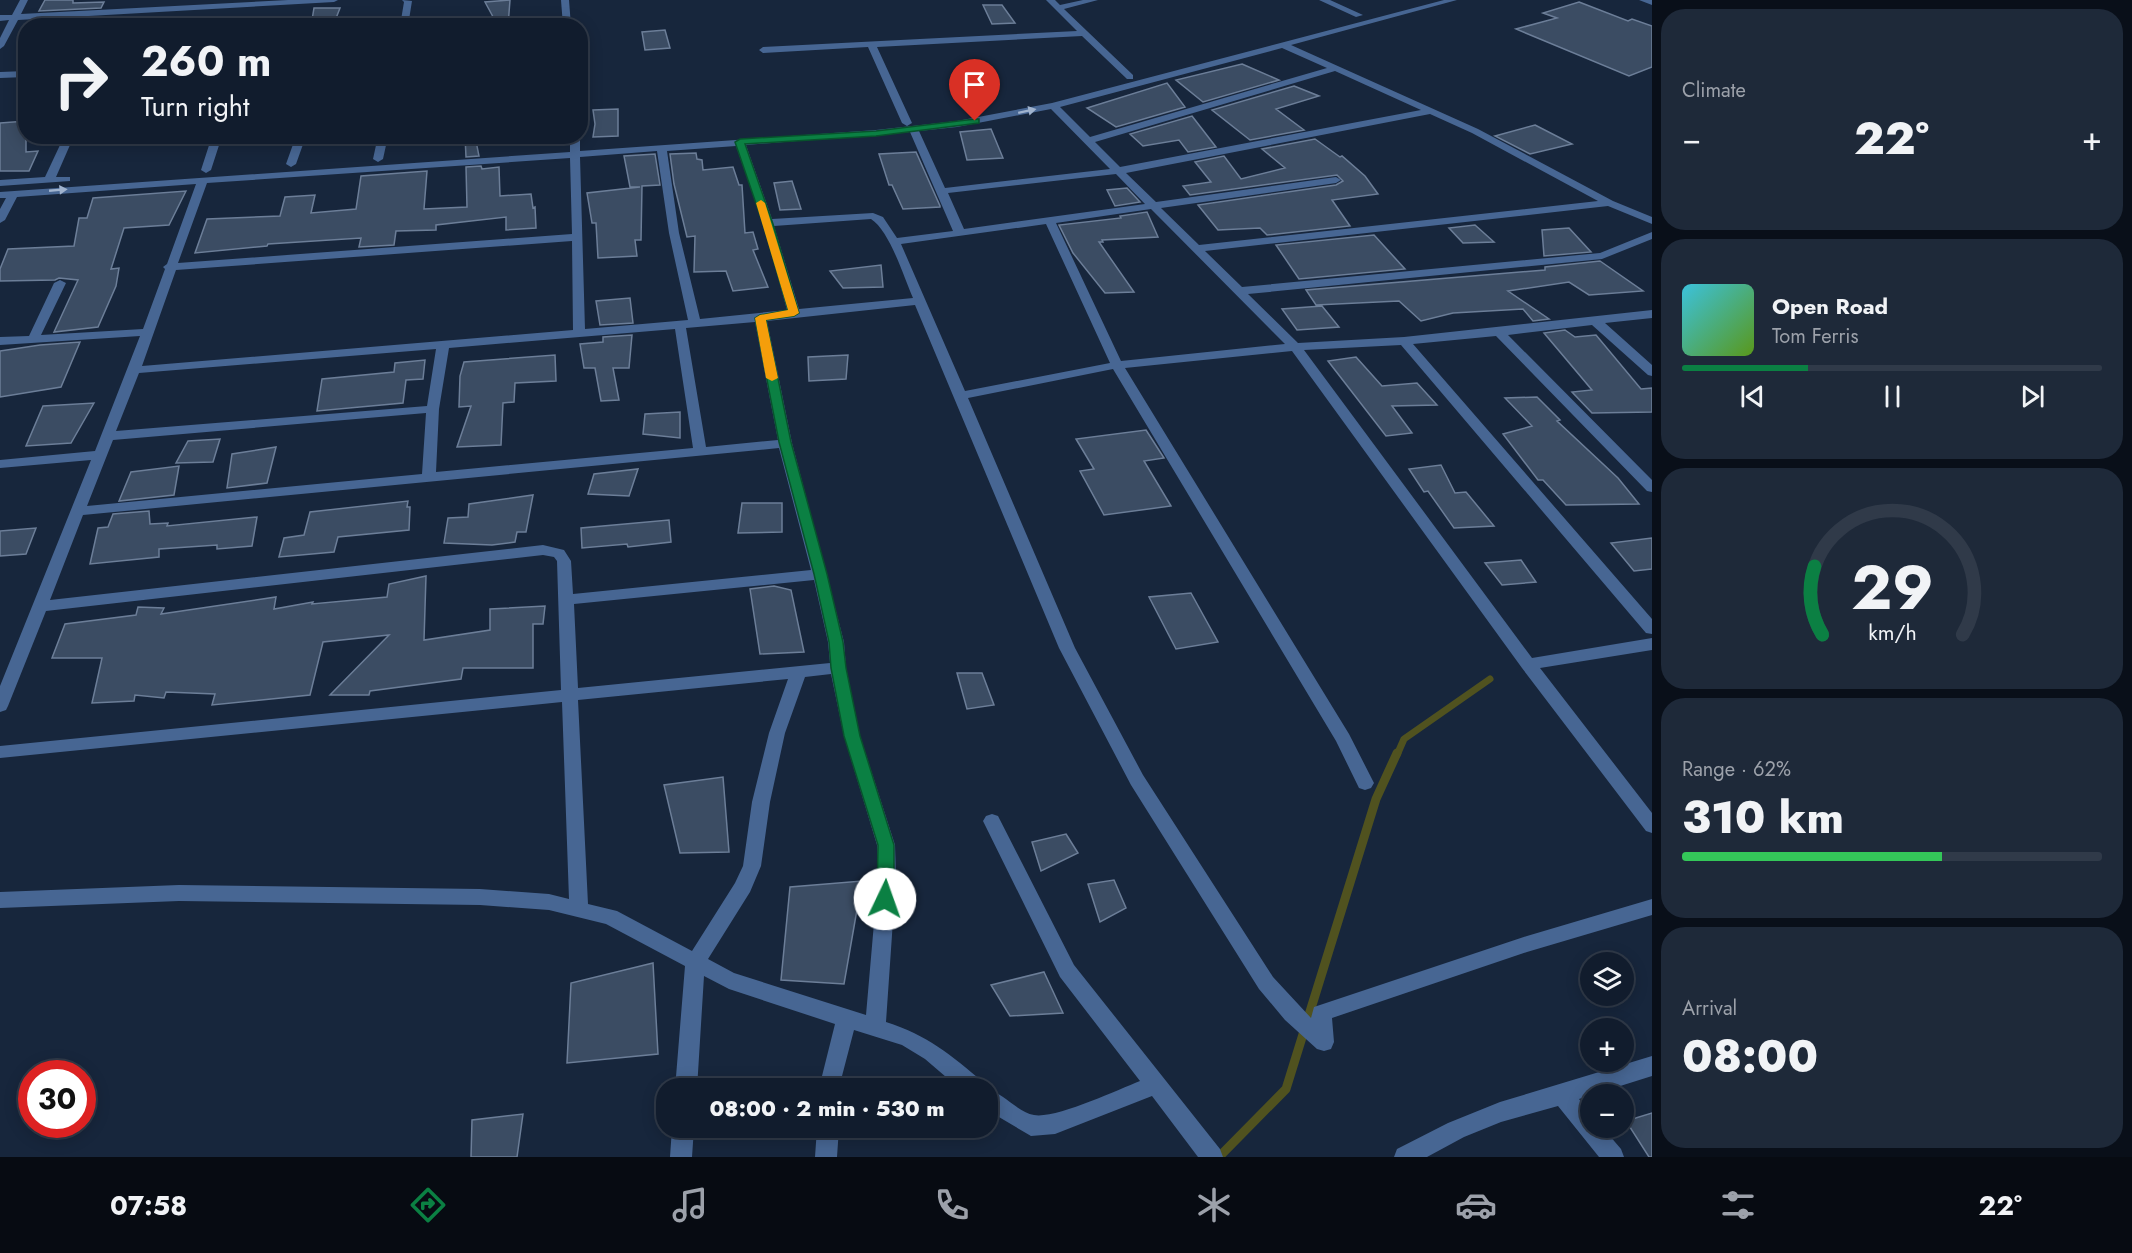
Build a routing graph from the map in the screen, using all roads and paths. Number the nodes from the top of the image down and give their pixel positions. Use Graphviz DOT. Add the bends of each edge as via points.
graph roads {
  1 [pos="24,0"];
  2 [pos="129,0"];
  3 [pos="334,0"];
  4 [pos="406,0"];
  5 [pos="565,0"];
  6 [pos="1050,0"];
  7 [pos="1094,0"];
  8 [pos="1323,0"];
  9 [pos="1419,0"];
  10 [pos="1453,0"];
  11 [pos="1643,0"];
  12 [pos="271,2"];
  13 [pos="1652,3"];
  14 [pos="1430,6"];
  15 [pos="1058,8"];
  16 [pos="123,11"];
  17 [pos="1359,15"];
  18 [pos="17,17"];
  19 [pos="0,18"];
  20 [pos="405,18"];
  21 [pos="566,18"];
  22 [pos="1085,33"];
  23 [pos="871,44"];
  24 [pos="1281,44"];
  25 [pos="0,46"];
  26 [pos="763,51"];
  27 [pos="1337,68"];
  28 [pos="18,74"];
  29 [pos="0,75"];
  30 [pos="1130,77"];
  31 [pos="1053,106"];
  32 [pos="1431,111"];
  33 [pos="910,126"];
  34 [pos="1088,141"];
  35 [pos="740,142"];
  36 [pos="214,144"];
  37 [pos="298,144"];
  38 [pos="381,144"];
  39 [pos="575,145"];
  40 [pos="65,146"];
  41 [pos="662,149"];
  42 [pos="378,159"];
  43 [pos="291,164"];
  44 [pos="1119,171"];
  45 [pos="204,174"];
  46 [pos="49,180"];
  47 [pos="1336,180"];
  48 [pos="0,183"];
  49 [pos="942,191"];
  50 [pos="13,194"];
  51 [pos="0,195"];
  52 [pos="1610,203"];
  53 [pos="1154,206"];
  54 [pos="0,219"];
  55 [pos="1050,221"];
  56 [pos="1652,221"];
  57 [pos="768,224"];
  58 [pos="960,233"];
  59 [pos="1652,235"];
  60 [pos="577,237"];
  61 [pos="894,242"];
  62 [pos="1196,249"];
  63 [pos="169,267"];
  64 [pos="60,283"];
  65 [pos="1238,291"];
  66 [pos="919,301"];
  67 [pos="794,313"];
  68 [pos="1652,314"];
  69 [pos="760,318"];
  70 [pos="1595,321"];
  71 [pos="695,324"];
  72 [pos="680,325"];
  73 [pos="146,332"];
  74 [pos="1499,332"];
  75 [pos="579,333"];
  76 [pos="33,339"];
  77 [pos="0,341"];
  78 [pos="1404,341"];
  79 [pos="443,344"];
  80 [pos="1295,346"];
  81 [pos="1117,366"];
  82 [pos="134,370"];
  83 [pos="1652,372"];
  84 [pos="961,396"];
  85 [pos="433,409"];
  86 [pos="108,436"];
  87 [pos="785,442"];
  88 [pos="700,451"];
  89 [pos="100,455"];
  90 [pos="0,464"];
  91 [pos="429,477"];
  92 [pos="1652,488"];
  93 [pos="78,511"];
  94 [pos="820,574"];
  95 [pos="566,600"];
  96 [pos="40,606"];
  97 [pos="1652,629"];
  98 [pos="1652,644"];
  99 [pos="1528,664"];
  100 [pos="838,668"];
  101 [pos="798,674"];
  102 [pos="570,695"];
  103 [pos="0,706"];
  104 [pos="0,752"];
  105 [pos="1365,783"];
  106 [pos="992,821"];
  107 [pos="1652,826"];
  108 [pos="0,900"];
  109 [pos="1652,907"];
  110 [pos="579,909"];
  111 [pos="695,962"];
  112 [pos="847,1018"];
  113 [pos="874,1028"];
  114 [pos="1652,1066"];
  115 [pos="687,1078"];
  116 [pos="832,1078"];
  117 [pos="963,1078"];
  118 [pos="1156,1084"];
  119 [pos="1562,1095"];
  120 [pos="998,1105"];
  121 [pos="682,1138"];
  122 [pos="827,1138"];
  123 [pos="681,1157"];
  124 [pos="826,1157"];
  125 [pos="1212,1157"];
  126 [pos="1405,1157"];
  127 [pos="1613,1157"];
  1 -- 18 [label="street"];
  2 -- 16 [label="street"];
  3 -- 12 [label="street"];
  4 -- 20 [label="street"];
  5 -- 21 [label="street"];
  6 -- 15 [label="street"];
  7 -- 15 [label="street"];
  8 -- 17 [label="street"];
  9 -- 14 [label="street"];
  9 -- 17 [label="street"];
  10 -- 14 [label="street"];
  11 -- 13 [label="street"];
  12 -- 16 [label="street"];
  14 -- 24 [label="street"];
  15 -- 22 [label="street"];
  16 -- 18 [label="street"];
  17 -- 30 [label="street"];
  18 -- 19 [label="street"];
  18 -- 25 [label="street"];
  22 -- 23 [label="street"];
  22 -- 30 [label="street"];
  23 -- 26 [label="street"];
  23 -- 33 [label="street"];
  24 -- 27 [label="street"];
  24 -- 31 [label="street"];
  27 -- 32 [label="street"];
  27 -- 34 [label="street"];
  28 -- 29 [label="street"];
  30 -- 33 [label="street"];
  33 -- 31 [label="street, one-way" via="994,118"];
  31 -- 34 [label="street"];
  32 -- 44 [label="street"];
  32 -- 52 [label="street"];
  33 -- 35 [label="street"];
  33 -- 39 [label="street"];
  33 -- 49 [label="street"];
  34 -- 44 [label="street"];
  35 -- 41 [label="street"];
  35 -- 57 [label="street"];
  36 -- 45 [label="street"];
  37 -- 43 [label="street"];
  38 -- 42 [label="street"];
  39 -- 41 [label="street"];
  39 -- 42 [label="street"];
  39 -- 45 [label="street"];
  39 -- 60 [label="street"];
  40 -- 46 [label="street"];
  41 -- 71 [label="street" via="674,233"];
  42 -- 43 [label="street"];
  43 -- 45 [label="street"];
  44 -- 49 [label="street"];
  44 -- 53 [label="street"];
  45 -- 46 [label="street"];
  50 -- 45 [label="street, one-way"];
  45 -- 63 [label="street"];
  46 -- 48 [label="street"];
  47 -- 53 [label="street"];
  49 -- 58 [label="street"];
  50 -- 51 [label="street"];
  50 -- 54 [label="street"];
  52 -- 56 [label="street"];
  52 -- 62 [label="street"];
  53 -- 55 [label="street"];
  53 -- 62 [label="street"];
  55 -- 58 [label="street"];
  55 -- 81 [label="street"];
  57 -- 61 [label="street" via="873,216"];
  57 -- 67 [label="street"];
  58 -- 61 [label="street"];
  59 -- 65 [label="street" via="1602,256"];
  60 -- 63 [label="street"];
  60 -- 75 [label="street"];
  61 -- 66 [label="street"];
  62 -- 65 [label="street"];
  63 -- 73 [label="street"];
  64 -- 76 [label="street"];
  65 -- 80 [label="street"];
  66 -- 67 [label="street"];
  66 -- 84 [label="street"];
  67 -- 69 [label="street"];
  68 -- 70 [label="street"];
  69 -- 71 [label="street"];
  69 -- 87 [label="street"];
  70 -- 74 [label="street"];
  70 -- 83 [label="street"];
  71 -- 72 [label="street"];
  72 -- 75 [label="street"];
  72 -- 88 [label="street"];
  73 -- 76 [label="street"];
  73 -- 82 [label="street"];
  74 -- 78 [label="street"];
  74 -- 92 [label="street"];
  75 -- 79 [label="street"];
  76 -- 77 [label="street"];
  78 -- 80 [label="street"];
  78 -- 97 [label="street"];
  79 -- 82 [label="street"];
  79 -- 85 [label="street"];
  80 -- 81 [label="street"];
  80 -- 99 [label="street"];
  81 -- 84 [label="street"];
  81 -- 105 [label="street" via="1343,739"];
  82 -- 86 [label="street"];
  84 -- 109 [label="street" via="1067,648 1137,780 1266,983 1292,1014 1324,1042 1321,1013"];
  85 -- 86 [label="street"];
  85 -- 91 [label="street"];
  86 -- 89 [label="street"];
  87 -- 88 [label="street"];
  87 -- 94 [label="street"];
  88 -- 91 [label="street"];
  89 -- 90 [label="street"];
  89 -- 93 [label="street"];
  91 -- 93 [label="street"];
  93 -- 96 [label="street"];
  94 -- 95 [label="street"];
  94 -- 100 [label="street"];
  95 -- 96 [label="street" via="564,561 559,553 543,550"];
  95 -- 102 [label="street"];
  96 -- 103 [label="street"];
  98 -- 99 [label="street"];
  99 -- 107 [label="street"];
  100 -- 101 [label="street"];
  100 -- 113 [label="street" via="852,736 886,845 887,877"];
  101 -- 102 [label="street"];
  101 -- 111 [label="street" via="777,733 752,866"];
  102 -- 104 [label="street"];
  102 -- 110 [label="street"];
  106 -- 118 [label="street" via="1067,970"];
  108 -- 110 [label="street" via="190,893 480,897 549,902"];
  110 -- 111 [label="street" via="610,917"];
  111 -- 112 [label="street" via="729,980"];
  111 -- 115 [label="street"];
  112 -- 113 [label="street"];
  112 -- 116 [label="street"];
  113 -- 117 [label="street" via="908,1038"];
  114 -- 119 [label="street"];
  118 -- 120 [label="street" via="1054,1124 1031,1126"];
  118 -- 125 [label="street"];
  119 -- 126 [label="street" via="1500,1112"];
  119 -- 127 [label="street"];
  121 -- 123 [label="street"];
  122 -- 124 [label="street"];
}
